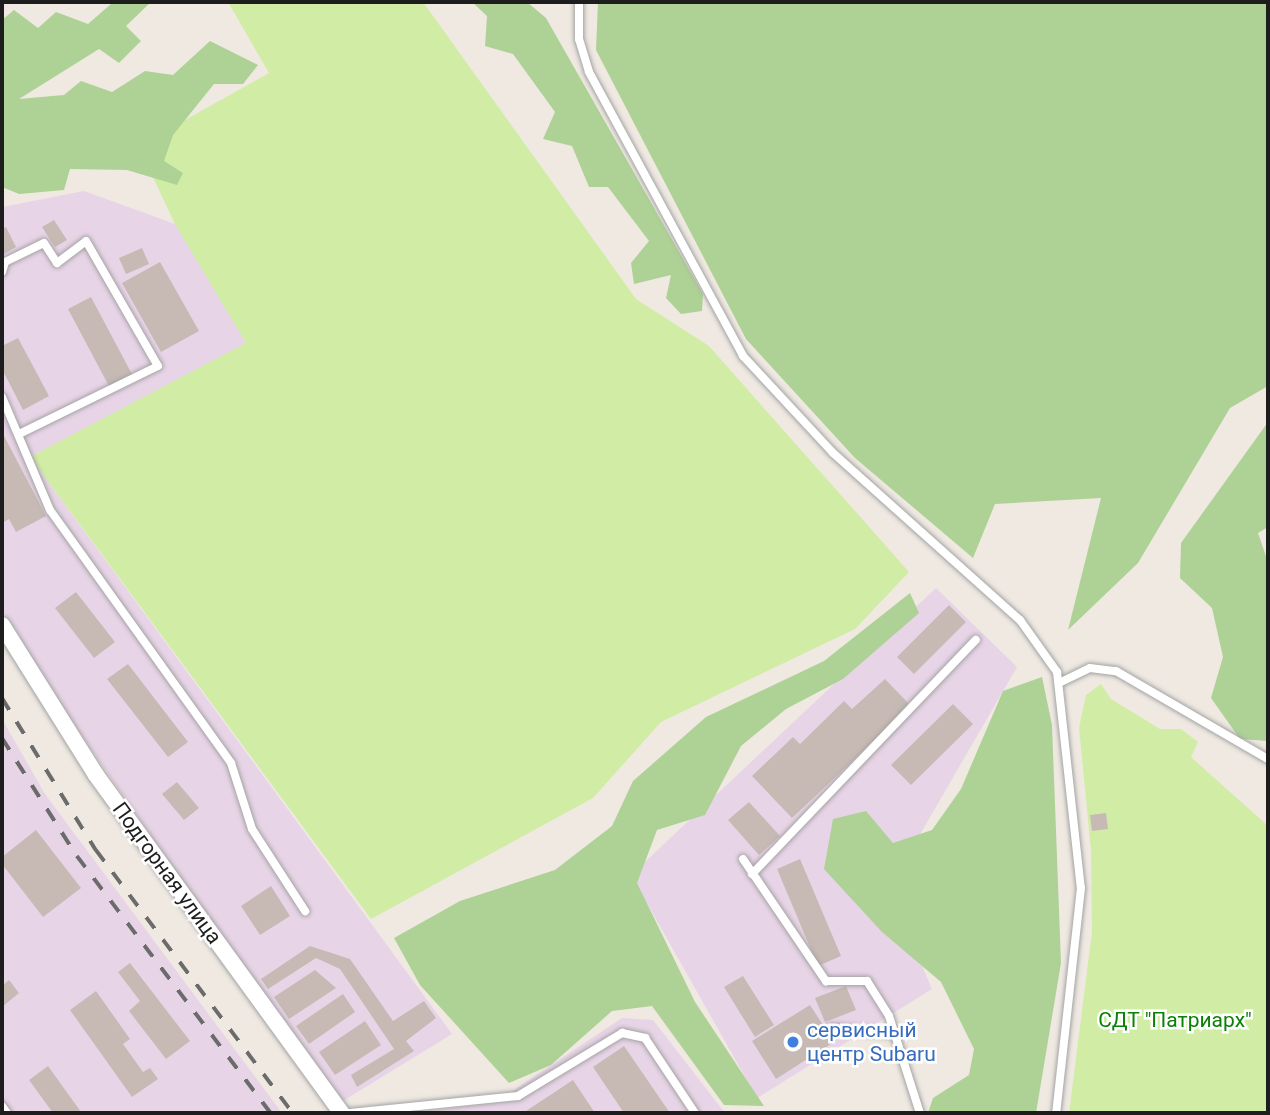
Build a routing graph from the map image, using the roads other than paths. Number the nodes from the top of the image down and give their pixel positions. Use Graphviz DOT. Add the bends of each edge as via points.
graph roads {
  1 [pos="579,2"];
  2 [pos="2,272"];
  3 [pos="2,397"];
  4 [pos="19,434"];
  5 [pos="2,625"];
  6 [pos="976,640"];
  7 [pos="1059,683"];
  8 [pos="1268,759"];
  9 [pos="743,859"];
  10 [pos="752,874"];
  11 [pos="305,911"];
  12 [pos="831,1028"];
  13 [pos="896,1034"];
  14 [pos="2,1106"];
  15 [pos="7,1113"];
  16 [pos="342,1113"];
  17 [pos="349,1113"];
  18 [pos="695,1113"];
  19 [pos="920,1113"];
  20 [pos="1056,1113"];
  1 -- 7 [label="lane" via="579,39 589,72 743,356 833,453 1020,620"];
  2 -- 4 [label="lane" via="5,262 44,243 57,263 86,241 159,366"];
  3 -- 4 [label="lane"];
  4 -- 11 [label="lane" via="50,510 231,762 252,829"];
  5 -- 16 [label="street, Подгорная улица" via="96,775"];
  6 -- 10 [label="lane"];
  7 -- 8 [label="lane" via="1090,668 1116,671"];
  7 -- 20 [label="lane" via="1081,888"];
  9 -- 10 [label="lane"];
  10 -- 13 [label="lane" via="826,981 867,981"];
  12 -- 13 [label="lane"];
  13 -- 19 [label="lane"];
  14 -- 15 [label="lane"];
  17 -- 18 [label="lane" via="518,1096 622,1033 645,1038"];
}
